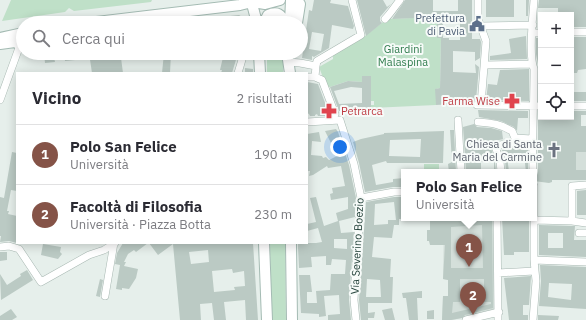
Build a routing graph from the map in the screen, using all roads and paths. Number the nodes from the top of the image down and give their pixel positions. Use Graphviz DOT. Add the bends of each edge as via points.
graph roads {
  1 [pos="280,0"];
  2 [pos="291,0"];
  3 [pos="297,0"];
  4 [pos="352,0"];
  5 [pos="400,0"];
  6 [pos="478,0"];
  7 [pos="534,0"];
  8 [pos="253,1"];
  9 [pos="140,16"];
  10 [pos="256,16"];
  11 [pos="266,16"];
  12 [pos="282,16"];
  13 [pos="290,16"];
  14 [pos="298,16"];
  15 [pos="385,19"];
  16 [pos="533,21"];
  17 [pos="481,26"];
  18 [pos="16,32"];
  19 [pos="574,32"];
  20 [pos="586,32"];
  21 [pos="532,33"];
  22 [pos="538,33"];
  23 [pos="0,34"];
  24 [pos="16,34"];
  25 [pos="0,38"];
  26 [pos="16,43"];
  27 [pos="0,44"];
  28 [pos="16,56"];
  29 [pos="242,60"];
  30 [pos="260,60"];
  31 [pos="289,60"];
  32 [pos="301,60"];
  33 [pos="532,64"];
  34 [pos="485,65"];
  35 [pos="316,66"];
  36 [pos="238,72"];
  37 [pos="260,72"];
  38 [pos="290,72"];
  39 [pos="308,77"];
  40 [pos="315,77"];
  41 [pos="0,100"];
  42 [pos="538,106"];
  43 [pos="574,106"];
  44 [pos="586,106"];
  45 [pos="335,114"];
  46 [pos="458,120"];
  47 [pos="308,122"];
  48 [pos="478,122"];
  49 [pos="515,138"];
  50 [pos="532,139"];
  51 [pos="461,169"];
  52 [pos="501,169"];
  53 [pos="533,169"];
  54 [pos="586,185"];
  55 [pos="401,192"];
  56 [pos="361,198"];
  57 [pos="537,220"];
  58 [pos="572,220"];
  59 [pos="497,221"];
  60 [pos="535,221"];
  61 [pos="586,223"];
  62 [pos="113,244"];
  63 [pos="114,244"];
  64 [pos="264,244"];
  65 [pos="291,244"];
  66 [pos="0,247"];
  67 [pos="534,260"];
  68 [pos="586,262"];
  69 [pos="534,271"];
  70 [pos="498,273"];
  71 [pos="105,296"];
  72 [pos="498,312"];
  73 [pos="267,320"];
  74 [pos="292,320"];
  75 [pos="356,320"];
  76 [pos="466,320"];
  77 [pos="498,320"];
  78 [pos="533,320"];
  1 -- 8 [label="street" via="265,4"];
  2 -- 13 [label="street"];
  3 -- 14 [label="street" via="300,4"];
  4 -- 35 [label="street" via="361,35 317,61"];
  5 -- 15 [label="street"];
  6 -- 17 [label="street" via="478,19"];
  7 -- 16 [label="street"];
  8 -- 9 [label="street"];
  8 -- 10 [label="street"];
  11 -- 12 [label="street" via="278,13"];
  16 -- 17 [label="street"];
  16 -- 21 [label="street"];
  17 -- 34 [label="street" via="486,41"];
  18 -- 23 [label="street"];
  19 -- 20 [label="street"];
  21 -- 22 [label="street"];
  21 -- 33 [label="street"];
  24 -- 25 [label="street"];
  26 -- 27 [label="street"];
  28 -- 41 [label="street"];
  29 -- 36 [label="street"];
  30 -- 37 [label="street"];
  31 -- 38 [label="street"];
  32 -- 35 [label="street"];
  33 -- 34 [label="street"];
  33 -- 42 [label="street"];
  34 -- 42 [label="street" via="479,105"];
  35 -- 40 [label="street"];
  39 -- 40 [label="street"];
  40 -- 45 [label="street" via="322,80"];
  42 -- 50 [label="street"];
  43 -- 44 [label="street"];
  46 -- 51 [label="street"];
  47 -- 56 [label="street, Via Severino Boezio" via="340,120 354,164"];
  48 -- 49 [label="street" via="505,126 512,131"];
  49 -- 50 [label="street"];
  49 -- 52 [label="street" via="515,142 495,146"];
  50 -- 53 [label="street"];
  54 -- 58 [label="street" via="572,186"];
  55 -- 56 [label="street"];
  56 -- 75 [label="street, Via Severino Boezio" via="354,300"];
  57 -- 58 [label="street"];
  58 -- 61 [label="street"];
  59 -- 70 [label="street"];
  60 -- 67 [label="street"];
  62 -- 66 [label="street" via="41,282 19,249"];
  63 -- 71 [label="street"];
  64 -- 73 [label="street"];
  65 -- 74 [label="street"];
  67 -- 68 [label="street"];
  67 -- 69 [label="street"];
  69 -- 70 [label="street"];
  69 -- 78 [label="street" via="536,281"];
  70 -- 72 [label="street"];
  72 -- 76 [label="street"];
  72 -- 77 [label="street"];
}
